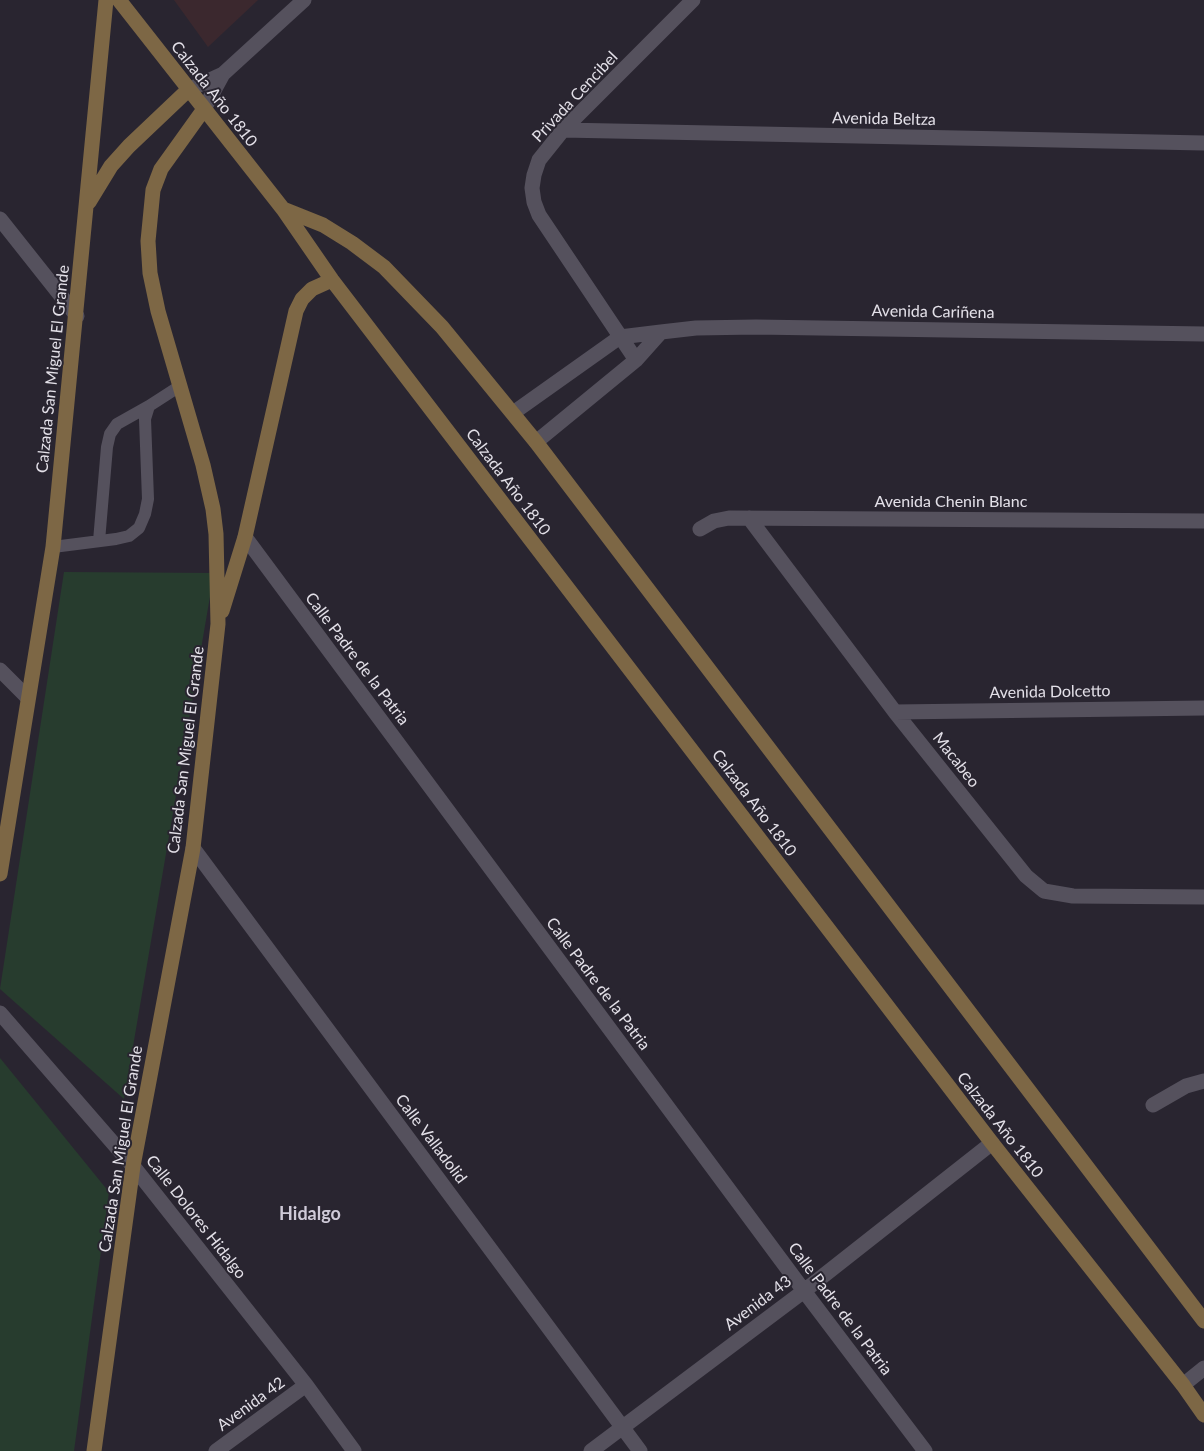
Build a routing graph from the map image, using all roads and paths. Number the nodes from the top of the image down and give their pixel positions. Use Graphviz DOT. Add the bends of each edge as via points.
graph roads {
  1 [pos="106,0"];
  2 [pos="119,0"];
  3 [pos="304,0"];
  4 [pos="693,0"];
  5 [pos="223,74"];
  6 [pos="188,90"];
  7 [pos="204,109"];
  8 [pos="563,130"];
  9 [pos="1204,143"];
  10 [pos="87,205"];
  11 [pos="283,209"];
  12 [pos="0,219"];
  13 [pos="332,280"];
  14 [pos="77,316"];
  15 [pos="661,332"];
  16 [pos="1204,334"];
  17 [pos="620,337"];
  18 [pos="636,360"];
  19 [pos="180,386"];
  20 [pos="149,406"];
  21 [pos="513,413"];
  22 [pos="536,442"];
  23 [pos="749,518"];
  24 [pos="1204,521"];
  25 [pos="700,529"];
  26 [pos="245,537"];
  27 [pos="99,542"];
  28 [pos="53,547"];
  29 [pos="218,624"];
  30 [pos="0,670"];
  31 [pos="28,698"];
  32 [pos="1204,708"];
  33 [pos="896,712"];
  34 [pos="193,848"];
  35 [pos="0,874"];
  36 [pos="1204,897"];
  37 [pos="0,1013"];
  38 [pos="1204,1081"];
  39 [pos="1152,1105"];
  40 [pos="992,1143"];
  41 [pos="133,1166"];
  42 [pos="804,1291"];
  43 [pos="1204,1321"];
  44 [pos="1204,1368"];
  45 [pos="306,1385"];
  46 [pos="1183,1385"];
  47 [pos="1204,1415"];
  48 [pos="622,1427"];
  49 [pos="94,1451"];
  50 [pos="216,1451"];
  51 [pos="354,1451"];
  52 [pos="591,1451"];
  53 [pos="640,1451"];
  54 [pos="925,1451"];
  1 -- 10 [label="street"];
  2 -- 6 [label="street, Calzada Año 1810"];
  3 -- 5 [label="street, Calzada San Miguel El Grande"];
  4 -- 8 [label="street, Privada Cencibel"];
  5 -- 6 [label="street, Calzada San Miguel El Grande"];
  5 -- 7 [label="street, Calzada San Miguel El Grande"];
  6 -- 7 [label="street, Calzada Año 1810"];
  6 -- 10 [label="street, Calzada San Miguel El Grande" via="111,166"];
  7 -- 11 [label="street, Calzada Año 1810"];
  7 -- 19 [label="street, Calzada San Miguel El Grande" via="161,169 153,190 150,213 150,273"];
  8 -- 9 [label="street, Avenida Beltza"];
  8 -- 17 [label="street, Privada Cencibel" via="539,160 532,188 534,202 539,215"];
  10 -- 14 [label="street, Calzada San Miguel El Grande"];
  11 -- 13 [label="street, Calzada Año 1810"];
  11 -- 21 [label="street, Calzada Año 1810" via="323,225 384,267 442,327"];
  12 -- 14 [label="street"];
  13 -- 26 [label="street" via="312,289 296,310"];
  13 -- 40 [label="street, Calzada Año 1810"];
  14 -- 28 [label="street, Calzada San Miguel El Grande"];
  15 -- 16 [label="street, Avenida Cariñena" via="756,327"];
  15 -- 17 [label="street, Avenida Cariñena"];
  15 -- 18 [label="street"];
  17 -- 18 [label="street, Privada Cencibel"];
  17 -- 21 [label="street, Avenida Cariñena"];
  18 -- 22 [label="street"];
  19 -- 20 [label="lane"];
  19 -- 29 [label="street, Calzada San Miguel El Grande" via="213,509"];
  20 -- 27 [label="lane" via="117,424 110,434"];
  20 -- 27 [label="lane" via="144,431 148,499 140,528 129,536"];
  21 -- 22 [label="street, Calzada Año 1810"];
  22 -- 43 [label="street, Calzada Año 1810"];
  23 -- 24 [label="street, Avenida Chenin Blanc"];
  23 -- 25 [label="street, Avenida Chenin Blanc" via="714,521"];
  23 -- 33 [label="street, Macabeo"];
  26 -- 29 [label="street"];
  26 -- 42 [label="street, Calle Padre de la Patria"];
  27 -- 28 [label="lane"];
  28 -- 31 [label="street, Calzada San Miguel El Grande"];
  29 -- 34 [label="street, Calzada San Miguel El Grande"];
  30 -- 31 [label="street"];
  31 -- 35 [label="street, Calzada San Miguel El Grande"];
  32 -- 33 [label="street, Avenida Dolcetto"];
  33 -- 36 [label="street, Macabeo" via="1026,876 1044,892 1072,896"];
  34 -- 41 [label="street, Calzada San Miguel El Grande"];
  34 -- 48 [label="street, Calle Valladolid"];
  37 -- 41 [label="street, Calle Dolores Hidalgo"];
  38 -- 39 [label="street" via="1186,1086"];
  40 -- 42 [label="street, Avenida 43"];
  40 -- 46 [label="street, Calzada Año 1810"];
  41 -- 45 [label="street, Calle Dolores Hidalgo"];
  41 -- 49 [label="street, Calzada San Miguel El Grande"];
  42 -- 48 [label="street, Avenida 43"];
  42 -- 54 [label="street, Calle Padre de la Patria"];
  44 -- 46 [label="street"];
  45 -- 50 [label="street, Avenida 42"];
  45 -- 51 [label="street, Calle Dolores Hidalgo"];
  46 -- 47 [label="street, Calzada Año 1810"];
  48 -- 52 [label="street, Avenida 43"];
  48 -- 53 [label="street, Calle Valladolid"];
}
